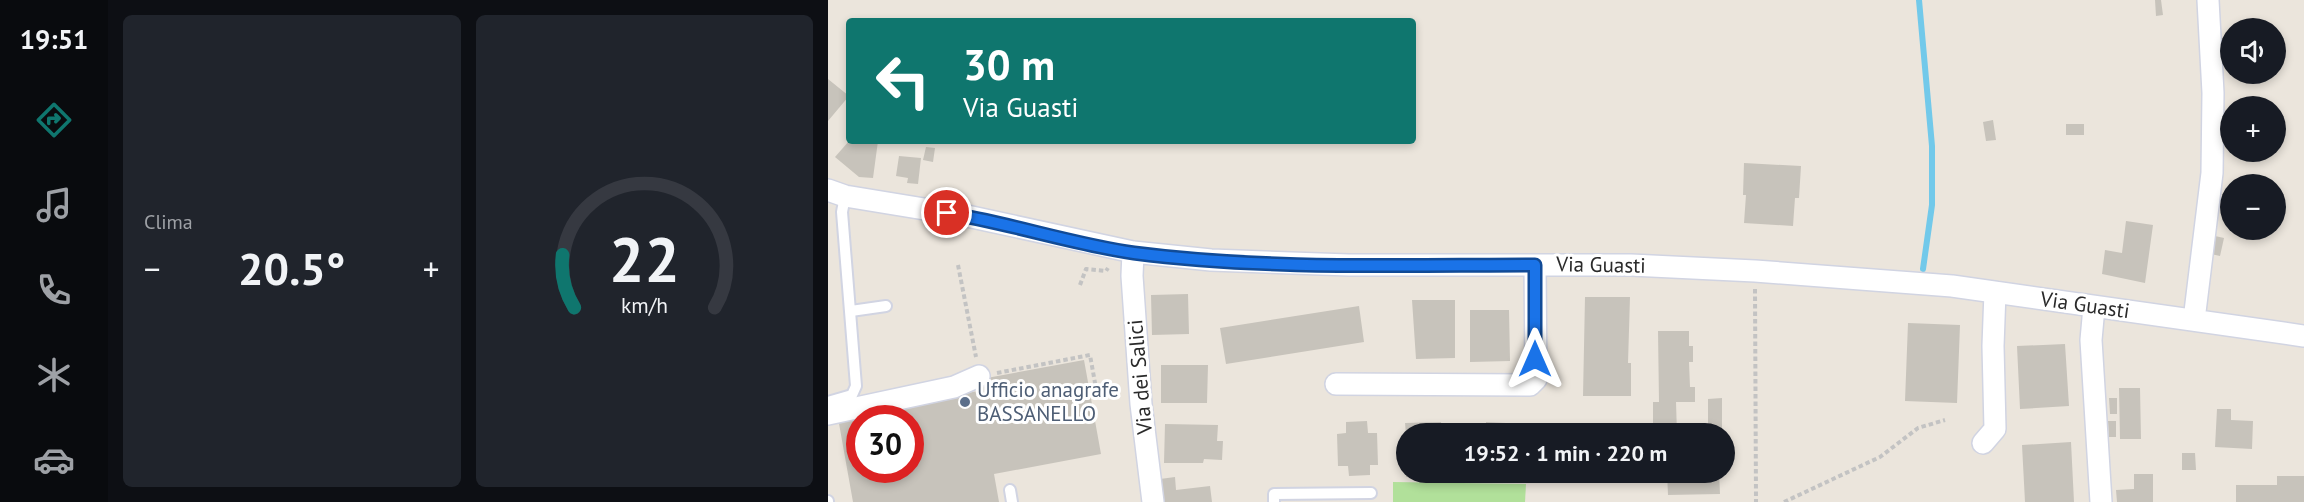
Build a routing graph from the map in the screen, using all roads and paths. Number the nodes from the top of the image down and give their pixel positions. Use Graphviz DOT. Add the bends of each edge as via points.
graph roads {
  1 [pos="2208,0"];
  2 [pos="837,193"];
  3 [pos="1133,252"];
  4 [pos="1109,264"];
  5 [pos="958,265"];
  6 [pos="1535,265"];
  7 [pos="1755,271"];
  8 [pos="1080,285"];
  9 [pos="1995,292"];
  10 [pos="886,306"];
  11 [pos="2094,307"];
  12 [pos="851,311"];
  13 [pos="2194,320"];
  14 [pos="2304,336"];
  15 [pos="979,376"];
  16 [pos="1336,384"];
  17 [pos="1098,394"];
  18 [pos="828,402"];
  19 [pos="828,414"];
  20 [pos="1945,420"];
  21 [pos="1983,443"];
  22 [pos="1010,490"];
  23 [pos="1371,493"];
  24 [pos="1012,502"];
  25 [pos="1153,502"];
  26 [pos="1274,502"];
  27 [pos="1756,502"];
  28 [pos="1784,502"];
  29 [pos="2101,502"];
  1 -- 13 [label="street" via="2212,173"];
  2 -- 3 [label="street, Via Guasti"];
  2 -- 12 [label="lane"];
  3 -- 6 [label="street, Via Guasti" via="1349,266"];
  3 -- 25 [label="street, Via dei Salici" via="1141,404"];
  4 -- 8 [label="path" via="1106,271 1086,269"];
  5 -- 15 [label="path"];
  6 -- 7 [label="street, Via Guasti"];
  6 -- 16 [label="street" via="1536,379 1530,385"];
  7 -- 9 [label="street, Via Guasti"];
  7 -- 27 [label="path"];
  9 -- 11 [label="street, Via Guasti"];
  9 -- 21 [label="street" via="1995,429"];
  10 -- 12 [label="lane"];
  11 -- 13 [label="street, Via Guasti"];
  11 -- 29 [label="street" via="2091,350"];
  12 -- 18 [label="lane" via="856,386 852,395"];
  13 -- 14 [label="street, Via Guasti"];
  15 -- 17 [label="path" via="1090,355"];
  15 -- 19 [label="street" via="954,387"];
  20 -- 28 [label="path" via="1918,428 1880,457"];
  22 -- 24 [label="lane"];
  23 -- 26 [label="lane" via="1274,494"];
}
